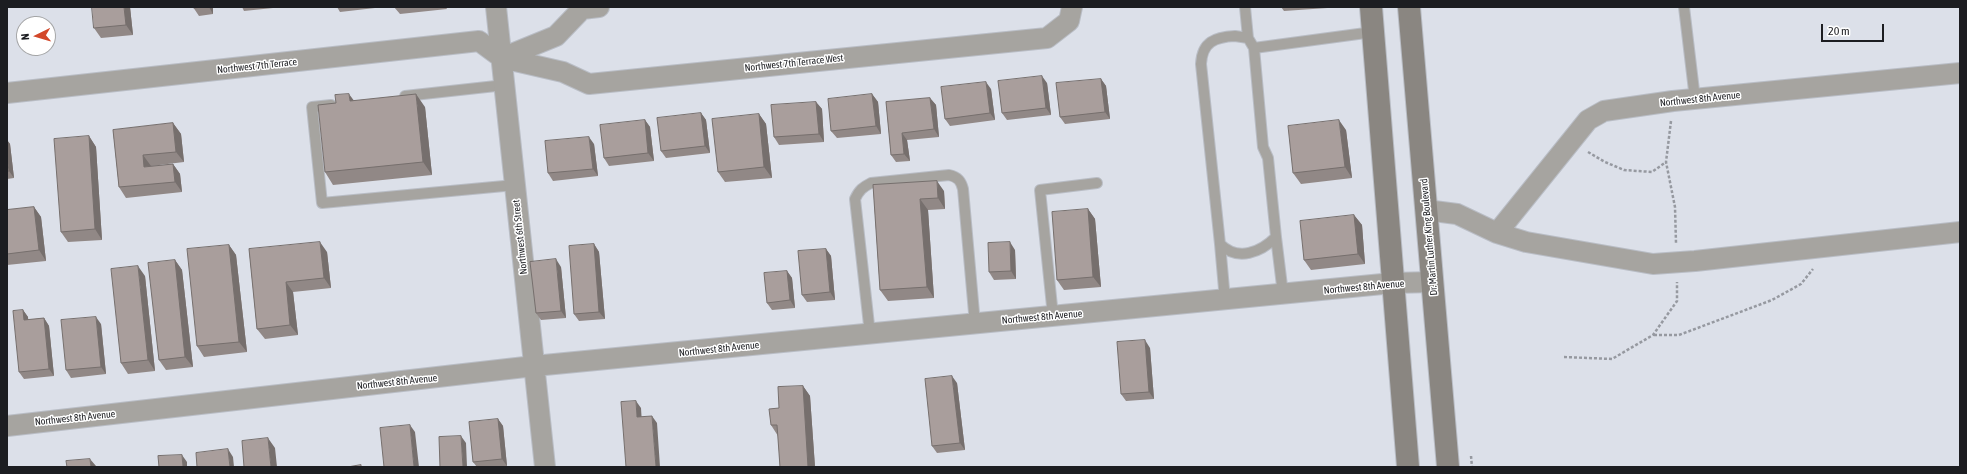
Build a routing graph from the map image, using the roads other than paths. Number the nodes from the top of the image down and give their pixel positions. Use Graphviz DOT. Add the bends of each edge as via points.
graph roads {
  1 [pos="496,7"];
  2 [pos="599,7"];
  3 [pos="1072,7"];
  4 [pos="1245,7"];
  5 [pos="1371,7"];
  6 [pos="1409,7"];
  7 [pos="1684,7"];
  8 [pos="1373,32"];
  9 [pos="1248,38"];
  10 [pos="1254,48"];
  11 [pos="502,58"];
  12 [pos="1960,73"];
  13 [pos="505,85"];
  14 [pos="7,93"];
  15 [pos="398,97"];
  16 [pos="1695,99"];
  17 [pos="343,104"];
  18 [pos="1097,183"];
  19 [pos="515,185"];
  20 [pos="1426,210"];
  21 [pos="1960,232"];
  22 [pos="1497,233"];
  23 [pos="1276,237"];
  24 [pos="1220,244"];
  25 [pos="1433,282"];
  26 [pos="1393,284"];
  27 [pos="1283,294"];
  28 [pos="1225,300"];
  29 [pos="1053,316"];
  30 [pos="975,324"];
  31 [pos="870,334"];
  32 [pos="534,366"];
  33 [pos="7,426"];
  34 [pos="545,467"];
  35 [pos="1408,467"];
  36 [pos="1448,467"];
  1 -- 11 [label="street, Northwest 6th Street"];
  2 -- 11 [label="street" via="582,9 556,36"];
  3 -- 11 [label="street, Northwest 7th Terrace West" via="1069,20 1047,38 590,84 563,72"];
  4 -- 9 [label="lane"];
  5 -- 8 [label="main road"];
  6 -- 20 [label="main road, Dr. Martin Luther King Boulevard"];
  7 -- 16 [label="lane"];
  8 -- 10 [label="lane"];
  8 -- 26 [label="main road"];
  9 -- 10 [label="lane"];
  9 -- 24 [label="lane" via="1228,36 1215,40 1205,46 1201,56"];
  10 -- 23 [label="lane" via="1263,147 1268,158"];
  11 -- 13 [label="street, Northwest 6th Street"];
  11 -- 14 [label="street, Northwest 7th Terrace" via="479,42"];
  12 -- 16 [label="street, Northwest 8th Avenue"];
  13 -- 15 [label="lane"];
  13 -- 19 [label="street, Northwest 6th Street"];
  16 -- 22 [label="street, Northwest 8th Avenue" via="1604,111 1588,120"];
  17 -- 19 [label="lane" via="312,107 322,204"];
  18 -- 29 [label="lane" via="1040,190"];
  19 -- 32 [label="street, Northwest 6th Street"];
  20 -- 22 [label="street" via="1457,214"];
  20 -- 25 [label="main road, Dr. Martin Luther King Boulevard"];
  21 -- 22 [label="street" via="1653,264 1526,242"];
  23 -- 24 [label="lane" via="1261,250 1247,254 1225,249"];
  23 -- 27 [label="lane"];
  24 -- 28 [label="lane"];
  25 -- 26 [label="street, Northwest 8th Avenue"];
  25 -- 36 [label="main road, Dr. Martin Luther King Boulevard"];
  26 -- 27 [label="street, Northwest 8th Avenue"];
  26 -- 35 [label="main road"];
  27 -- 28 [label="street, Northwest 8th Avenue"];
  28 -- 29 [label="street, Northwest 8th Avenue"];
  29 -- 30 [label="street, Northwest 8th Avenue"];
  30 -- 31 [label="street, Northwest 8th Avenue"];
  30 -- 31 [label="lane" via="963,190 961,182 949,175 871,183 863,187 855,198"];
  31 -- 32 [label="street, Northwest 8th Avenue"];
  32 -- 33 [label="street, Northwest 8th Avenue"];
  32 -- 34 [label="street, Northwest 6th Street"];
}
